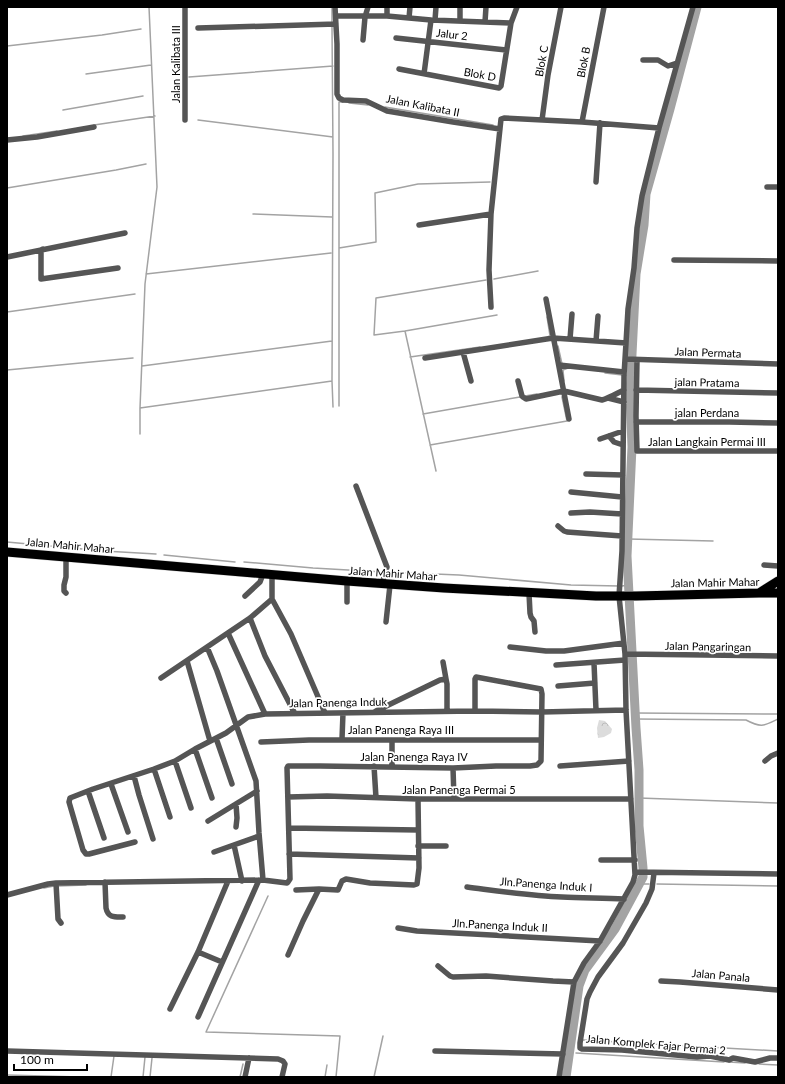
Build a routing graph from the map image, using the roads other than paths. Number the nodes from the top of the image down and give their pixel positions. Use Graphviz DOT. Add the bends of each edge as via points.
graph roads {
  1 [pos="185,7"];
  2 [pos="335,7"];
  3 [pos="368,7"];
  4 [pos="387,7"];
  5 [pos="410,7"];
  6 [pos="436,7"];
  7 [pos="460,7"];
  8 [pos="486,7"];
  9 [pos="518,7"];
  10 [pos="560,7"];
  11 [pos="604,7"];
  12 [pos="693,7"];
  13 [pos="336,16"];
  14 [pos="387,16"];
  15 [pos="365,17"];
  16 [pos="409,18"];
  17 [pos="433,20"];
  18 [pos="460,21"];
  19 [pos="486,22"];
  20 [pos="511,23"];
  21 [pos="336,24"];
  22 [pos="198,28"];
  23 [pos="396,38"];
  24 [pos="363,40"];
  25 [pos="428,41"];
  26 [pos="506,50"];
  27 [pos="643,60"];
  28 [pos="677,63"];
  29 [pos="399,69"];
  30 [pos="424,74"];
  31 [pos="185,120"];
  32 [pos="542,120"];
  33 [pos="582,122"];
  34 [pos="600,123"];
  35 [pos="94,128"];
  36 [pos="659,128"];
  37 [pos="500,129"];
  38 [pos="7,140"];
  39 [pos="596,182"];
  40 [pos="767,187"];
  41 [pos="778,187"];
  42 [pos="491,214"];
  43 [pos="419,225"];
  44 [pos="125,233"];
  45 [pos="41,250"];
  46 [pos="7,256"];
  47 [pos="674,260"];
  48 [pos="778,261"];
  49 [pos="118,268"];
  50 [pos="546,299"];
  51 [pos="491,307"];
  52 [pos="572,314"];
  53 [pos="598,316"];
  54 [pos="553,338"];
  55 [pos="570,339"];
  56 [pos="596,341"];
  57 [pos="626,343"];
  58 [pos="463,352"];
  59 [pos="425,358"];
  60 [pos="632,360"];
  61 [pos="778,364"];
  62 [pos="559,365"];
  63 [pos="624,372"];
  64 [pos="471,381"];
  65 [pos="518,381"];
  66 [pos="624,390"];
  67 [pos="636,390"];
  68 [pos="564,391"];
  69 [pos="778,393"];
  70 [pos="608,398"];
  71 [pos="624,402"];
  72 [pos="569,419"];
  73 [pos="636,422"];
  74 [pos="778,423"];
  75 [pos="623,431"];
  76 [pos="609,436"];
  77 [pos="600,439"];
  78 [pos="623,445"];
  79 [pos="778,451"];
  80 [pos="586,474"];
  81 [pos="623,475"];
  82 [pos="356,486"];
  83 [pos="571,492"];
  84 [pos="622,497"];
  85 [pos="571,512"];
  86 [pos="622,514"];
  87 [pos="558,526"];
  88 [pos="622,536"];
  89 [pos="7,552"];
  90 [pos="66,558"];
  91 [pos="764,565"];
  92 [pos="778,566"];
  93 [pos="268,574"];
  94 [pos="778,581"];
  95 [pos="347,582"];
  96 [pos="386,585"];
  97 [pos="529,593"];
  98 [pos="759,593"];
  99 [pos="778,593"];
  100 [pos="66,594"];
  101 [pos="245,596"];
  102 [pos="621,596"];
  103 [pos="272,599"];
  104 [pos="347,602"];
  105 [pos="250,618"];
  106 [pos="386,622"];
  107 [pos="535,632"];
  108 [pos="228,633"];
  109 [pos="624,643"];
  110 [pos="510,646"];
  111 [pos="208,647"];
  112 [pos="626,656"];
  113 [pos="778,656"];
  114 [pos="187,662"];
  115 [pos="443,662"];
  116 [pos="594,663"];
  117 [pos="556,665"];
  118 [pos="161,678"];
  119 [pos="446,679"];
  120 [pos="595,683"];
  121 [pos="558,686"];
  122 [pos="596,710"];
  123 [pos="626,710"];
  124 [pos="447,711"];
  125 [pos="475,711"];
  126 [pos="294,712"];
  127 [pos="374,712"];
  128 [pos="542,712"];
  129 [pos="325,713"];
  130 [pos="343,713"];
  131 [pos="265,714"];
  132 [pos="236,725"];
  133 [pos="216,738"];
  134 [pos="342,739"];
  135 [pos="392,740"];
  136 [pos="541,740"];
  137 [pos="210,741"];
  138 [pos="261,742"];
  139 [pos="195,749"];
  140 [pos="778,753"];
  141 [pos="175,761"];
  142 [pos="629,761"];
  143 [pos="765,761"];
  144 [pos="374,766"];
  145 [pos="392,766"];
  146 [pos="560,766"];
  147 [pos="453,768"];
  148 [pos="154,769"];
  149 [pos="134,776"];
  150 [pos="110,784"];
  151 [pos="232,784"];
  152 [pos="88,791"];
  153 [pos="257,791"];
  154 [pos="288,797"];
  155 [pos="212,798"];
  156 [pos="376,798"];
  157 [pos="418,799"];
  158 [pos="454,799"];
  159 [pos="631,800"];
  160 [pos="236,804"];
  161 [pos="191,808"];
  162 [pos="170,817"];
  163 [pos="208,821"];
  164 [pos="236,827"];
  165 [pos="288,828"];
  166 [pos="418,830"];
  167 [pos="128,832"];
  168 [pos="259,836"];
  169 [pos="104,838"];
  170 [pos="153,839"];
  171 [pos="134,842"];
  172 [pos="234,845"];
  173 [pos="418,846"];
  174 [pos="446,846"];
  175 [pos="214,852"];
  176 [pos="289,854"];
  177 [pos="419,858"];
  178 [pos="601,860"];
  179 [pos="634,860"];
  180 [pos="637,872"];
  181 [pos="654,873"];
  182 [pos="778,874"];
  183 [pos="261,880"];
  184 [pos="228,881"];
  185 [pos="242,881"];
  186 [pos="105,882"];
  187 [pos="56,883"];
  188 [pos="467,886"];
  189 [pos="319,889"];
  190 [pos="296,890"];
  191 [pos="7,895"];
  192 [pos="624,899"];
  193 [pos="123,917"];
  194 [pos="61,923"];
  195 [pos="398,928"];
  196 [pos="600,941"];
  197 [pos="198,952"];
  198 [pos="288,955"];
  199 [pos="222,962"];
  200 [pos="438,966"];
  201 [pos="661,981"];
  202 [pos="574,982"];
  203 [pos="778,990"];
  204 [pos="170,1009"];
  205 [pos="198,1017"];
  206 [pos="7,1051"];
  207 [pos="435,1051"];
  208 [pos="563,1054"];
  209 [pos="249,1058"];
  210 [pos="778,1058"];
  211 [pos="245,1077"];
  212 [pos="282,1077"];
  213 [pos="559,1077"];
  1 -- 31 [label="street, Jalan Kalibata III"];
  2 -- 13 [label="street, Jalan Kalibata II"];
  3 -- 15 [label="street"];
  4 -- 14 [label="street"];
  5 -- 16 [label="street"];
  6 -- 17 [label="street"];
  7 -- 18 [label="street"];
  8 -- 19 [label="street"];
  9 -- 20 [label="street, Blok D"];
  10 -- 32 [label="street, Blok C"];
  11 -- 33 [label="street, Blok B"];
  12 -- 28 [label="street"];
  13 -- 15 [label="street"];
  13 -- 21 [label="street, Jalan Kalibata II"];
  14 -- 15 [label="street"];
  14 -- 16 [label="street"];
  15 -- 24 [label="street"];
  16 -- 17 [label="street"];
  17 -- 18 [label="street"];
  17 -- 25 [label="street"];
  18 -- 19 [label="street"];
  19 -- 20 [label="street"];
  20 -- 26 [label="street, Blok D"];
  21 -- 22 [label="street"];
  21 -- 37 [label="street, Jalan Kalibata II" via="339,98 368,102 387,111"];
  23 -- 25 [label="street, Jalur 2"];
  25 -- 26 [label="street, Jalur 2"];
  25 -- 30 [label="street"];
  26 -- 30 [label="street, Blok D" via="499,88"];
  27 -- 28 [label="street" via="658,60 668,66"];
  28 -- 36 [label="street"];
  29 -- 30 [label="street, Blok D"];
  32 -- 33 [label="street"];
  32 -- 37 [label="street" via="502,118"];
  33 -- 34 [label="street"];
  34 -- 36 [label="street"];
  34 -- 39 [label="street"];
  35 -- 38 [label="street"];
  36 -- 57 [label="street" via="637,228"];
  37 -- 42 [label="street"];
  40 -- 41 [label="street"];
  42 -- 43 [label="street"];
  42 -- 51 [label="street"];
  44 -- 45 [label="street"];
  45 -- 46 [label="street"];
  45 -- 49 [label="street" via="41,279"];
  47 -- 48 [label="street"];
  50 -- 54 [label="street"];
  52 -- 55 [label="street"];
  53 -- 56 [label="street"];
  54 -- 55 [label="street"];
  54 -- 58 [label="street"];
  54 -- 62 [label="street"];
  55 -- 56 [label="street"];
  56 -- 57 [label="street"];
  57 -- 60 [label="street"];
  58 -- 59 [label="street"];
  58 -- 64 [label="street"];
  60 -- 61 [label="street, Jalan Permata"];
  60 -- 63 [label="street"];
  60 -- 67 [label="street"];
  62 -- 63 [label="street"];
  62 -- 68 [label="street"];
  63 -- 66 [label="street"];
  65 -- 68 [label="street" via="522,396 525,398"];
  66 -- 70 [label="street"];
  66 -- 71 [label="street"];
  67 -- 69 [label="street, jalan Pratama"];
  67 -- 73 [label="street"];
  68 -- 70 [label="street" via="602,400"];
  68 -- 72 [label="street"];
  70 -- 71 [label="street"];
  71 -- 75 [label="street"];
  73 -- 74 [label="street, jalan Perdana"];
  73 -- 79 [label="street, Jalan Langkain Permai III" via="637,451"];
  75 -- 76 [label="street"];
  75 -- 78 [label="street"];
  76 -- 77 [label="street"];
  76 -- 78 [label="street" via="614,442"];
  78 -- 81 [label="street"];
  80 -- 81 [label="street"];
  81 -- 84 [label="street"];
  82 -- 96 [label="street" via="387,567"];
  83 -- 84 [label="street"];
  84 -- 86 [label="street"];
  85 -- 86 [label="street"];
  86 -- 88 [label="street"];
  87 -- 88 [label="street" via="567,532"];
  88 -- 102 [label="street"];
  89 -- 90 [label="highway, Jalan Mahir Mahar"];
  90 -- 93 [label="highway, Jalan Mahir Mahar"];
  90 -- 100 [label="street"];
  91 -- 92 [label="street"];
  93 -- 95 [label="highway, Jalan Mahir Mahar"];
  93 -- 101 [label="street"];
  93 -- 103 [label="street"];
  94 -- 98 [label="highway"];
  95 -- 96 [label="highway, Jalan Mahir Mahar"];
  95 -- 104 [label="street"];
  96 -- 97 [label="highway, Jalan Mahir Mahar"];
  96 -- 106 [label="street"];
  97 -- 102 [label="highway, Jalan Mahir Mahar"];
  97 -- 107 [label="street" via="530,613"];
  98 -- 99 [label="highway, Jalan Mahir Mahar"];
  98 -- 102 [label="highway, Jalan Mahir Mahar"];
  102 -- 109 [label="street"];
  103 -- 105 [label="street"];
  103 -- 129 [label="street" via="291,634"];
  105 -- 108 [label="street"];
  105 -- 126 [label="street" via="265,656"];
  108 -- 111 [label="street"];
  108 -- 131 [label="street"];
  109 -- 110 [label="street" via="564,651"];
  109 -- 112 [label="street"];
  111 -- 114 [label="street"];
  111 -- 132 [label="street"];
  112 -- 113 [label="street, Jalan Pangaringan"];
  112 -- 116 [label="street, Jalan Pangaringan"];
  112 -- 123 [label="street"];
  114 -- 118 [label="street"];
  114 -- 137 [label="street"];
  115 -- 119 [label="street"];
  116 -- 117 [label="street, Jalan Pangaringan"];
  116 -- 120 [label="street"];
  119 -- 124 [label="street"];
  119 -- 127 [label="street"];
  120 -- 121 [label="street"];
  120 -- 122 [label="street"];
  122 -- 123 [label="street, Jalan Panenga Induk"];
  122 -- 128 [label="street, Jalan Panenga Induk"];
  123 -- 142 [label="street"];
  124 -- 125 [label="street, Jalan Panenga Induk"];
  124 -- 127 [label="street, Jalan Panenga Induk"];
  125 -- 128 [label="street, Jalan Panenga Induk"];
  125 -- 128 [label="street" via="475,679 478,677 540,689"];
  126 -- 129 [label="street, Jalan Panenga Induk"];
  126 -- 131 [label="street, Jalan Panenga Induk"];
  127 -- 130 [label="street, Jalan Panenga Induk"];
  128 -- 136 [label="street"];
  129 -- 130 [label="street, Jalan Panenga Induk"];
  130 -- 134 [label="street"];
  131 -- 132 [label="street, Jalan Panenga Induk" via="248,717"];
  132 -- 133 [label="street, Jalan Panenga Induk"];
  132 -- 153 [label="street" via="256,780"];
  133 -- 137 [label="street, Jalan Panenga Induk"];
  133 -- 151 [label="street"];
  134 -- 135 [label="street, Jalan Panenga Raya III"];
  134 -- 138 [label="street, Jalan Panenga Raya III"];
  135 -- 136 [label="street, Jalan Panenga Raya III"];
  135 -- 145 [label="street"];
  136 -- 147 [label="street, Jalan Panenga Raya IV" via="541,762 534,766"];
  137 -- 139 [label="street, Jalan Panenga Induk"];
  139 -- 141 [label="street, Jalan Panenga Induk"];
  139 -- 155 [label="street"];
  140 -- 143 [label="street"];
  141 -- 148 [label="street, Jalan Panenga Induk"];
  141 -- 161 [label="street"];
  142 -- 146 [label="street"];
  142 -- 159 [label="street"];
  144 -- 145 [label="street, Jalan Panenga Raya IV"];
  144 -- 154 [label="street, Jalan Panenga Raya IV" via="288,766"];
  144 -- 156 [label="street"];
  145 -- 147 [label="street, Jalan Panenga Raya IV"];
  147 -- 158 [label="street"];
  148 -- 149 [label="street, Jalan Panenga Induk"];
  148 -- 162 [label="street"];
  149 -- 150 [label="street, Jalan Panenga Induk"];
  149 -- 170 [label="street"];
  150 -- 152 [label="street, Jalan Panenga Induk"];
  150 -- 167 [label="street"];
  152 -- 169 [label="street"];
  152 -- 171 [label="street, Jalan Panenga Induk" via="69,799 86,854"];
  153 -- 160 [label="street"];
  153 -- 168 [label="street"];
  154 -- 156 [label="street, Jalan Panenga Permai 5"];
  154 -- 165 [label="street"];
  156 -- 157 [label="street, Jalan Panenga Permai 5"];
  157 -- 158 [label="street, Jalan Panenga Permai 5"];
  157 -- 166 [label="street"];
  158 -- 159 [label="street, Jalan Panenga Permai 5"];
  159 -- 179 [label="street"];
  160 -- 163 [label="street"];
  160 -- 164 [label="street"];
  165 -- 166 [label="street"];
  165 -- 176 [label="street"];
  166 -- 173 [label="street"];
  168 -- 172 [label="street"];
  168 -- 183 [label="street"];
  172 -- 175 [label="street"];
  172 -- 185 [label="street"];
  173 -- 174 [label="street"];
  173 -- 177 [label="street"];
  176 -- 177 [label="street"];
  176 -- 183 [label="street" via="290,879 287,883"];
  177 -- 189 [label="street" via="416,884 346,879 342,881 338,890"];
  178 -- 179 [label="street"];
  179 -- 180 [label="street"];
  180 -- 181 [label="street"];
  180 -- 192 [label="street"];
  181 -- 182 [label="street"];
  181 -- 210 [label="street, Jalan Komplek Fajar Permai 2" via="652,889 646,903 590,992 579,1047 710,1056 755,1062"];
  183 -- 185 [label="street"];
  183 -- 199 [label="street"];
  184 -- 185 [label="street"];
  184 -- 186 [label="street"];
  184 -- 197 [label="street"];
  186 -- 187 [label="street"];
  186 -- 193 [label="street" via="107,912 112,916"];
  187 -- 191 [label="street"];
  187 -- 194 [label="street" via="58,919"];
  188 -- 192 [label="street, Jln.Panenga Induk I" via="535,895"];
  189 -- 190 [label="street"];
  189 -- 198 [label="street"];
  192 -- 196 [label="street"];
  195 -- 196 [label="street, Jln.Panenga Induk II"];
  196 -- 202 [label="street" via="584,962"];
  197 -- 199 [label="street"];
  197 -- 204 [label="street"];
  199 -- 205 [label="street"];
  200 -- 202 [label="street" via="454,977 486,976"];
  201 -- 203 [label="street, Jalan Panala"];
  202 -- 208 [label="street"];
  206 -- 209 [label="street"];
  207 -- 208 [label="street"];
  208 -- 213 [label="street"];
  209 -- 211 [label="street"];
  209 -- 212 [label="street" via="282,1061 285,1064"];
}
